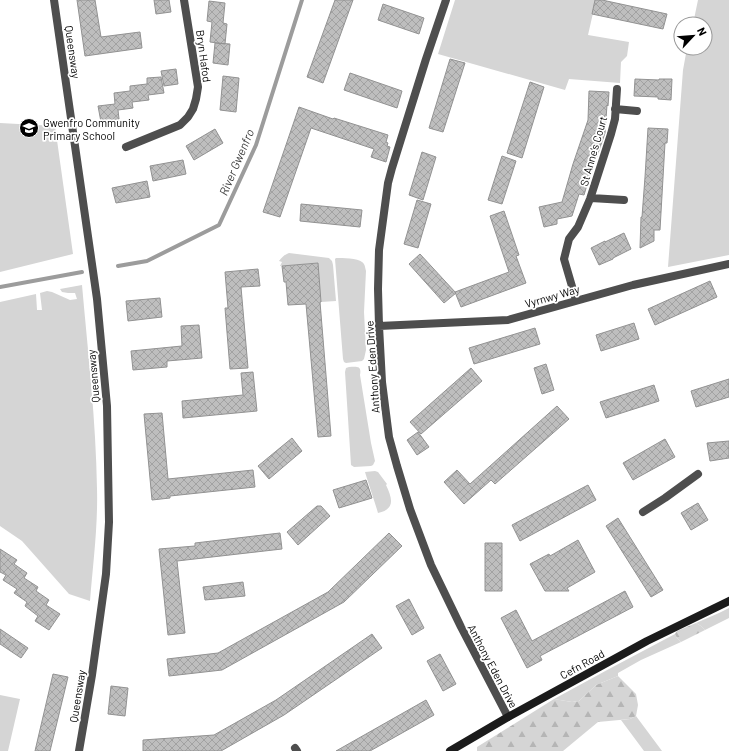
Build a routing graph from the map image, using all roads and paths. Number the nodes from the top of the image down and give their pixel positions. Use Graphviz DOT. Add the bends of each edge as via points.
graph roads {
  1 [pos="54,0"];
  2 [pos="184,0"];
  3 [pos="446,0"];
  4 [pos="616,89"];
  5 [pos="615,109"];
  6 [pos="637,110"];
  7 [pos="126,147"];
  8 [pos="591,198"];
  9 [pos="624,200"];
  10 [pos="729,264"];
  11 [pos="576,300"];
  12 [pos="379,326"];
  13 [pos="698,474"];
  14 [pos="643,512"];
  15 [pos="729,601"];
  16 [pos="508,717"];
  17 [pos="79,751"];
  18 [pos="450,751"];
  1 -- 17 [label="street, Queensway" via="97,299 107,406 109,522 106,574"];
  2 -- 7 [label="street, Bryn Hafod" via="198,87 193,109 180,125"];
  3 -- 12 [label="street, Anthony Eden Drive" via="388,183 380,250"];
  4 -- 5 [label="street, St Anne's Court"];
  5 -- 6 [label="street, St Anne's Court"];
  5 -- 8 [label="street, St Anne's Court" via="611,134"];
  8 -- 9 [label="street, St Anne's Court"];
  8 -- 11 [label="street, St Anne's Court" via="578,227 569,239 564,259"];
  10 -- 11 [label="street, Vyrnwy Way"];
  11 -- 12 [label="street, Vyrnwy Way" via="508,320"];
  12 -- 16 [label="street, Anthony Eden Drive" via="382,382 390,437 410,509 434,572"];
  13 -- 14 [label="street"];
  15 -- 16 [label="street, Cefn Road" via="647,641"];
  16 -- 18 [label="street, Cefn Road"];
}
